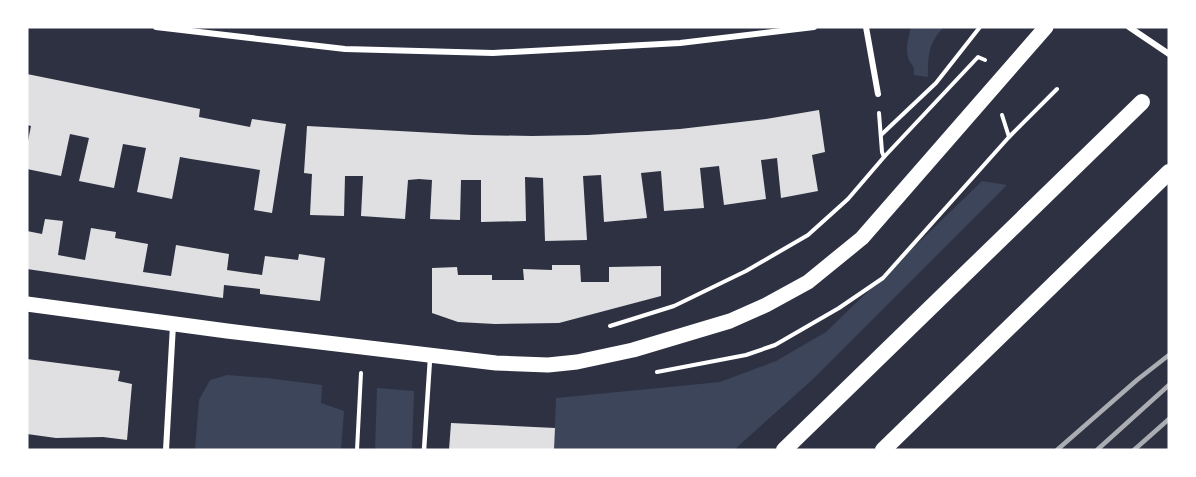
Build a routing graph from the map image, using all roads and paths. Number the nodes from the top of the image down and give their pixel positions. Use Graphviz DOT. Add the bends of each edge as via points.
graph roads {
  1 [pos="156,27"];
  2 [pos="814,27"];
  3 [pos="866,27"];
  4 [pos="980,27"];
  5 [pos="1046,27"];
  6 [pos="1129,27"];
  7 [pos="168,28"];
  8 [pos="1169,54"];
  9 [pos="1010,69"];
  10 [pos="1057,89"];
  11 [pos="878,94"];
  12 [pos="1142,102"];
  13 [pos="881,135"];
  14 [pos="1009,137"];
  15 [pos="884,156"];
  16 [pos="1169,172"];
  17 [pos="27,304"];
  18 [pos="174,324"];
  19 [pos="602,329"];
  20 [pos="430,356"];
  21 [pos="361,372"];
  22 [pos="166,450"];
  23 [pos="357,450"];
  24 [pos="424,450"];
  25 [pos="783,450"];
  26 [pos="883,450"];
  1 -- 7 [label="street"];
  2 -- 7 [label="street" via="680,43 493,53 345,49"];
  3 -- 11 [label="street"];
  4 -- 13 [label="path" via="936,83"];
  5 -- 9 [label="main road"];
  6 -- 8 [label="street"];
  9 -- 15 [label="path" via="978,57"];
  9 -- 20 [label="main road" via="862,238 808,282 766,305 730,321 577,362 496,363"];
  10 -- 14 [label="path"];
  11 -- 13 [label="path"];
  12 -- 25 [label="highway"];
  13 -- 15 [label="path"];
  15 -- 19 [label="path" via="848,199 808,235 674,306"];
  16 -- 26 [label="highway"];
  17 -- 18 [label="main road"];
  18 -- 20 [label="main road"];
  18 -- 22 [label="street"];
  20 -- 24 [label="lane"];
  21 -- 23 [label="path"];
}
